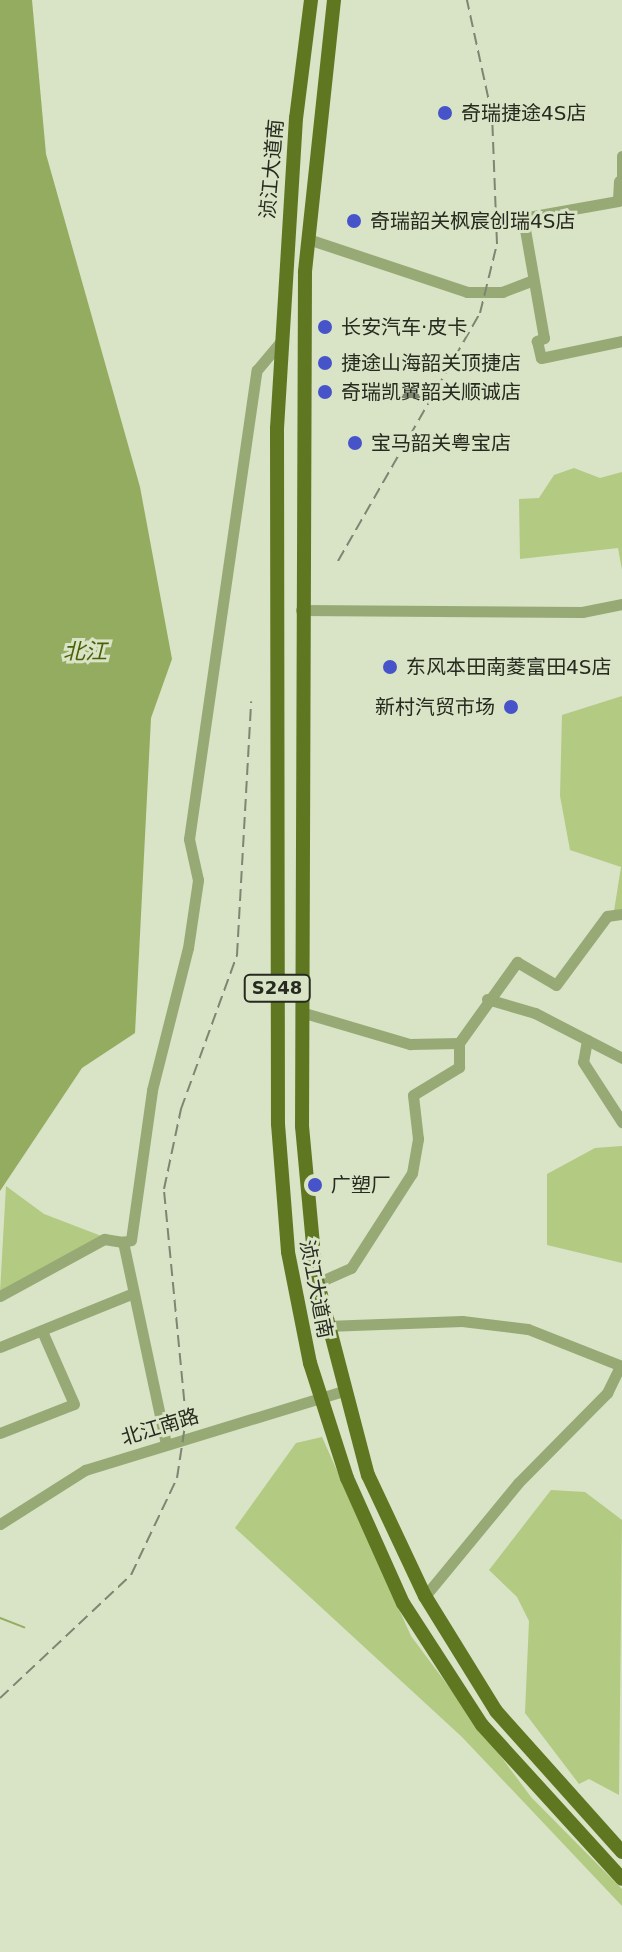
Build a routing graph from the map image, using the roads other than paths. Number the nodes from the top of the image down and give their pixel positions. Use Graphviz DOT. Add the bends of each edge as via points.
graph roads {
  1 [pos="311,0"];
  2 [pos="334,0"];
  3 [pos="622,156"];
  4 [pos="621,181"];
  5 [pos="308,239"];
  6 [pos="530,281"];
  7 [pos="281,341"];
  8 [pos="304,341"];
  9 [pos="622,341"];
  10 [pos="622,604"];
  11 [pos="277,610"];
  12 [pos="301,610"];
  13 [pos="622,914"];
  14 [pos="487,999"];
  15 [pos="301,1012"];
  16 [pos="587,1040"];
  17 [pos="459,1043"];
  18 [pos="622,1058"];
  19 [pos="622,1122"];
  20 [pos="123,1242"];
  21 [pos="317,1283"];
  22 [pos="131,1294"];
  23 [pos="0,1296"];
  24 [pos="326,1326"];
  25 [pos="42,1331"];
  26 [pos="0,1347"];
  27 [pos="621,1366"];
  28 [pos="343,1391"];
  29 [pos="321,1397"];
  30 [pos="0,1433"];
  31 [pos="166,1444"];
  32 [pos="0,1524"];
  33 [pos="425,1596"];
  34 [pos="622,1852"];
  35 [pos="622,1879"];
  1 -- 7 [label="main road, 浈江大道南 / S248"];
  2 -- 5 [label="main road, 浈江大道南 / S248"];
  3 -- 4 [label="street"];
  4 -- 6 [label="street" via="618,201 523,218"];
  5 -- 6 [label="street" via="467,292 502,292"];
  5 -- 8 [label="main road, 浈江大道南 / S248"];
  6 -- 9 [label="street" via="544,338 537,341 541,358"];
  7 -- 8 [label="main road"];
  7 -- 11 [label="main road, 浈江大道南 / S248"];
  7 -- 20 [label="street" via="257,370 189,839 198,880 188,948 152,1090 131,1240"];
  8 -- 12 [label="main road, 浈江大道南 / S248"];
  10 -- 12 [label="street" via="582,612"];
  11 -- 12 [label="main road"];
  11 -- 29 [label="main road, 浈江大道南 / S248" via="279,1163 293,1281"];
  12 -- 15 [label="main road, 浈江大道南 / S248"];
  13 -- 14 [label="street" via="607,916 556,985 517,962"];
  14 -- 16 [label="street"];
  14 -- 17 [label="street"];
  15 -- 17 [label="street" via="410,1044"];
  15 -- 21 [label="main road, 浈江大道南 / S248" via="305,1179"];
  16 -- 18 [label="street"];
  16 -- 19 [label="street" via="583,1062"];
  17 -- 21 [label="street" via="459,1067 413,1095 418,1146 412,1173 351,1268"];
  20 -- 22 [label="street"];
  20 -- 23 [label="street" via="104,1239"];
  21 -- 24 [label="main road, 浈江大道南 / S248"];
  22 -- 25 [label="street"];
  22 -- 31 [label="street"];
  24 -- 27 [label="street" via="462,1321 532,1329"];
  24 -- 28 [label="main road, 浈江大道南 / S248"];
  25 -- 26 [label="street"];
  25 -- 30 [label="street" via="74,1404"];
  27 -- 33 [label="street" via="607,1393 507,1494"];
  28 -- 29 [label="street, 北江南路"];
  28 -- 33 [label="main road, 浈江大道南 / S248" via="368,1475"];
  29 -- 31 [label="street, 北江南路"];
  29 -- 35 [label="main road, 浈江大道南 / S248" via="365,1524 419,1632 537,1793"];
  31 -- 32 [label="street, 北江南路" via="57,1482"];
  33 -- 34 [label="main road, 浈江大道南 / S248" via="496,1711"];
}
